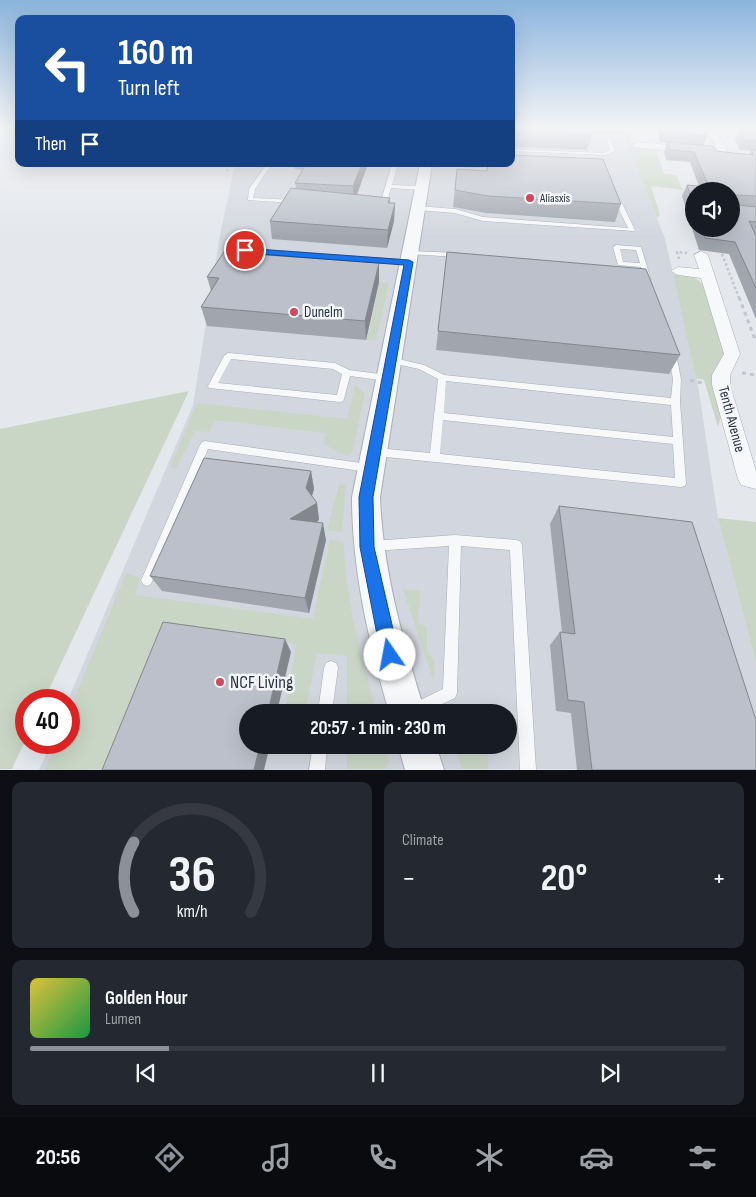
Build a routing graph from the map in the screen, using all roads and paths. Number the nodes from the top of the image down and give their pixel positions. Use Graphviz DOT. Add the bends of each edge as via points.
graph roads {
  1 [pos="229,167"];
  2 [pos="267,167"];
  3 [pos="394,167"];
  4 [pos="425,167"];
  5 [pos="227,171"];
  6 [pos="389,186"];
  7 [pos="612,189"];
  8 [pos="420,198"];
  9 [pos="297,202"];
  10 [pos="373,207"];
  11 [pos="245,250"];
  12 [pos="722,254"];
  13 [pos="701,255"];
  14 [pos="468,256"];
  15 [pos="410,257"];
  16 [pos="644,265"];
  17 [pos="678,271"];
  18 [pos="707,274"];
  19 [pos="651,290"];
  20 [pos="756,342"];
  21 [pos="670,346"];
  22 [pos="388,369"];
  23 [pos="347,373"];
  24 [pos="442,378"];
  25 [pos="674,402"];
  26 [pos="439,416"];
  27 [pos="677,441"];
  28 [pos="435,458"];
  29 [pos="372,460"];
  30 [pos="752,479"];
  31 [pos="455,540"];
  32 [pos="367,547"];
  33 [pos="147,580"];
  34 [pos="331,668"];
  35 [pos="326,704"];
  36 [pos="405,704"];
  37 [pos="427,704"];
  38 [pos="319,754"];
  39 [pos="420,754"];
  40 [pos="316,770"];
  41 [pos="425,770"];
  42 [pos="528,770"];
  1 -- 5 [label="path"];
  2 -- 9 [label="lane" via="252,189 250,198"];
  3 -- 6 [label="lane"];
  4 -- 8 [label="street"];
  6 -- 8 [label="lane"];
  6 -- 10 [label="lane" via="383,208"];
  7 -- 8 [label="lane" via="632,230 483,219"];
  8 -- 15 [label="street"];
  11 -- 15 [label="lane"];
  12 -- 20 [label="path"];
  13 -- 18 [label="street, Tenth Avenue"];
  14 -- 15 [label="lane"];
  15 -- 22 [label="street"];
  16 -- 19 [label="lane"];
  17 -- 18 [label="street"];
  18 -- 30 [label="street, Tenth Avenue" via="732,354 721,375 722,385"];
  21 -- 25 [label="lane" via="677,378"];
  22 -- 23 [label="lane"];
  22 -- 24 [label="lane" via="421,367"];
  22 -- 29 [label="street"];
  23 -- 23 [label="lane" via="340,400 212,386 228,356 336,366"];
  24 -- 25 [label="lane"];
  24 -- 26 [label="lane"];
  25 -- 27 [label="lane"];
  26 -- 27 [label="lane"];
  26 -- 28 [label="lane"];
  27 -- 28 [label="lane" via="681,483"];
  28 -- 29 [label="lane"];
  29 -- 32 [label="street" via="366,497"];
  29 -- 33 [label="lane" via="205,445"];
  31 -- 32 [label="lane"];
  31 -- 37 [label="lane" via="450,693"];
  31 -- 42 [label="lane" via="516,545"];
  32 -- 36 [label="street" via="390,655"];
  34 -- 35 [label="lane"];
  38 -- 40 [label="lane"];
  39 -- 41 [label="street"];
}
